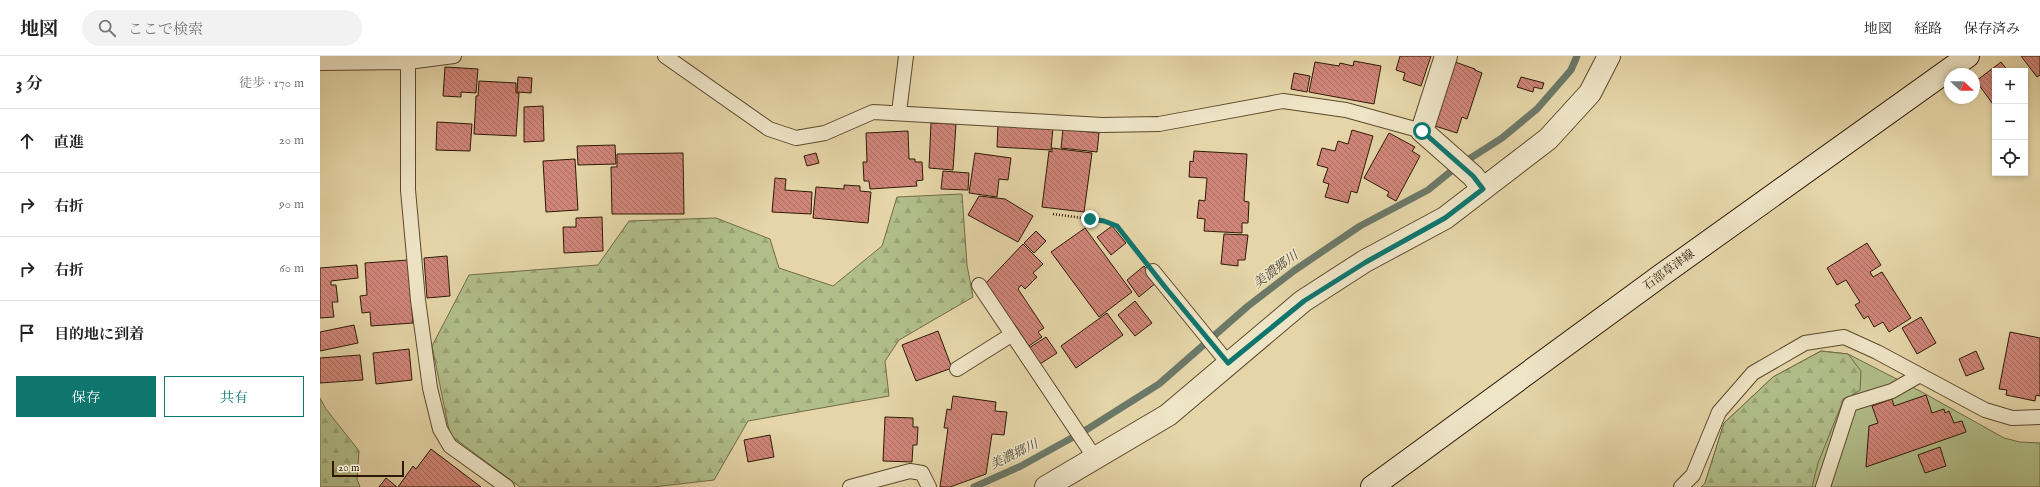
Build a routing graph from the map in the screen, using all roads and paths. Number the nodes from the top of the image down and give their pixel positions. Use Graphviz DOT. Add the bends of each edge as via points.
graph roads {
  1 [pos="454,56"];
  2 [pos="665,56"];
  3 [pos="906,56"];
  4 [pos="1446,56"];
  5 [pos="1609,56"];
  6 [pos="1968,56"];
  7 [pos="408,62"];
  8 [pos="320,64"];
  9 [pos="899,112"];
  10 [pos="1422,131"];
  11 [pos="1478,182"];
  12 [pos="1053,214"];
  13 [pos="1153,271"];
  14 [pos="979,286"];
  15 [pos="1011,335"];
  16 [pos="1224,357"];
  17 [pos="957,369"];
  18 [pos="1920,375"];
  19 [pos="2040,417"];
  20 [pos="1092,453"];
  21 [pos="507,487"];
  22 [pos="850,487"];
  23 [pos="928,487"];
  24 [pos="1046,487"];
  25 [pos="1372,487"];
  26 [pos="1681,487"];
  27 [pos="1823,487"];
  1 -- 7 [label="lane"];
  2 -- 9 [label="lane" via="769,129 796,138 825,133 873,112"];
  3 -- 9 [label="lane"];
  4 -- 10 [label="street"];
  5 -- 11 [label="street" via="1590,93 1548,139"];
  6 -- 25 [label="street, 石部草津線" via="1663,274"];
  7 -- 8 [label="lane"];
  7 -- 21 [label="lane" via="408,190 418,300 433,402 440,430 450,446"];
  9 -- 10 [label="lane" via="1109,125 1159,124 1283,101 1346,110"];
  10 -- 11 [label="street"];
  11 -- 16 [label="street" via="1445,218 1366,262 1304,301"];
  12 -- 13 [label="path" via="1104,221 1117,226"];
  13 -- 16 [label="lane"];
  14 -- 15 [label="lane"];
  15 -- 17 [label="lane"];
  15 -- 20 [label="lane"];
  16 -- 20 [label="street" via="1168,415"];
  18 -- 19 [label="lane" via="1985,410 2012,418"];
  18 -- 26 [label="lane" via="1844,337 1805,343 1753,373 1719,412 1693,475"];
  18 -- 27 [label="lane" via="1892,391 1850,404"];
  20 -- 24 [label="street"];
  22 -- 23 [label="lane" via="910,471 922,472"];
}
